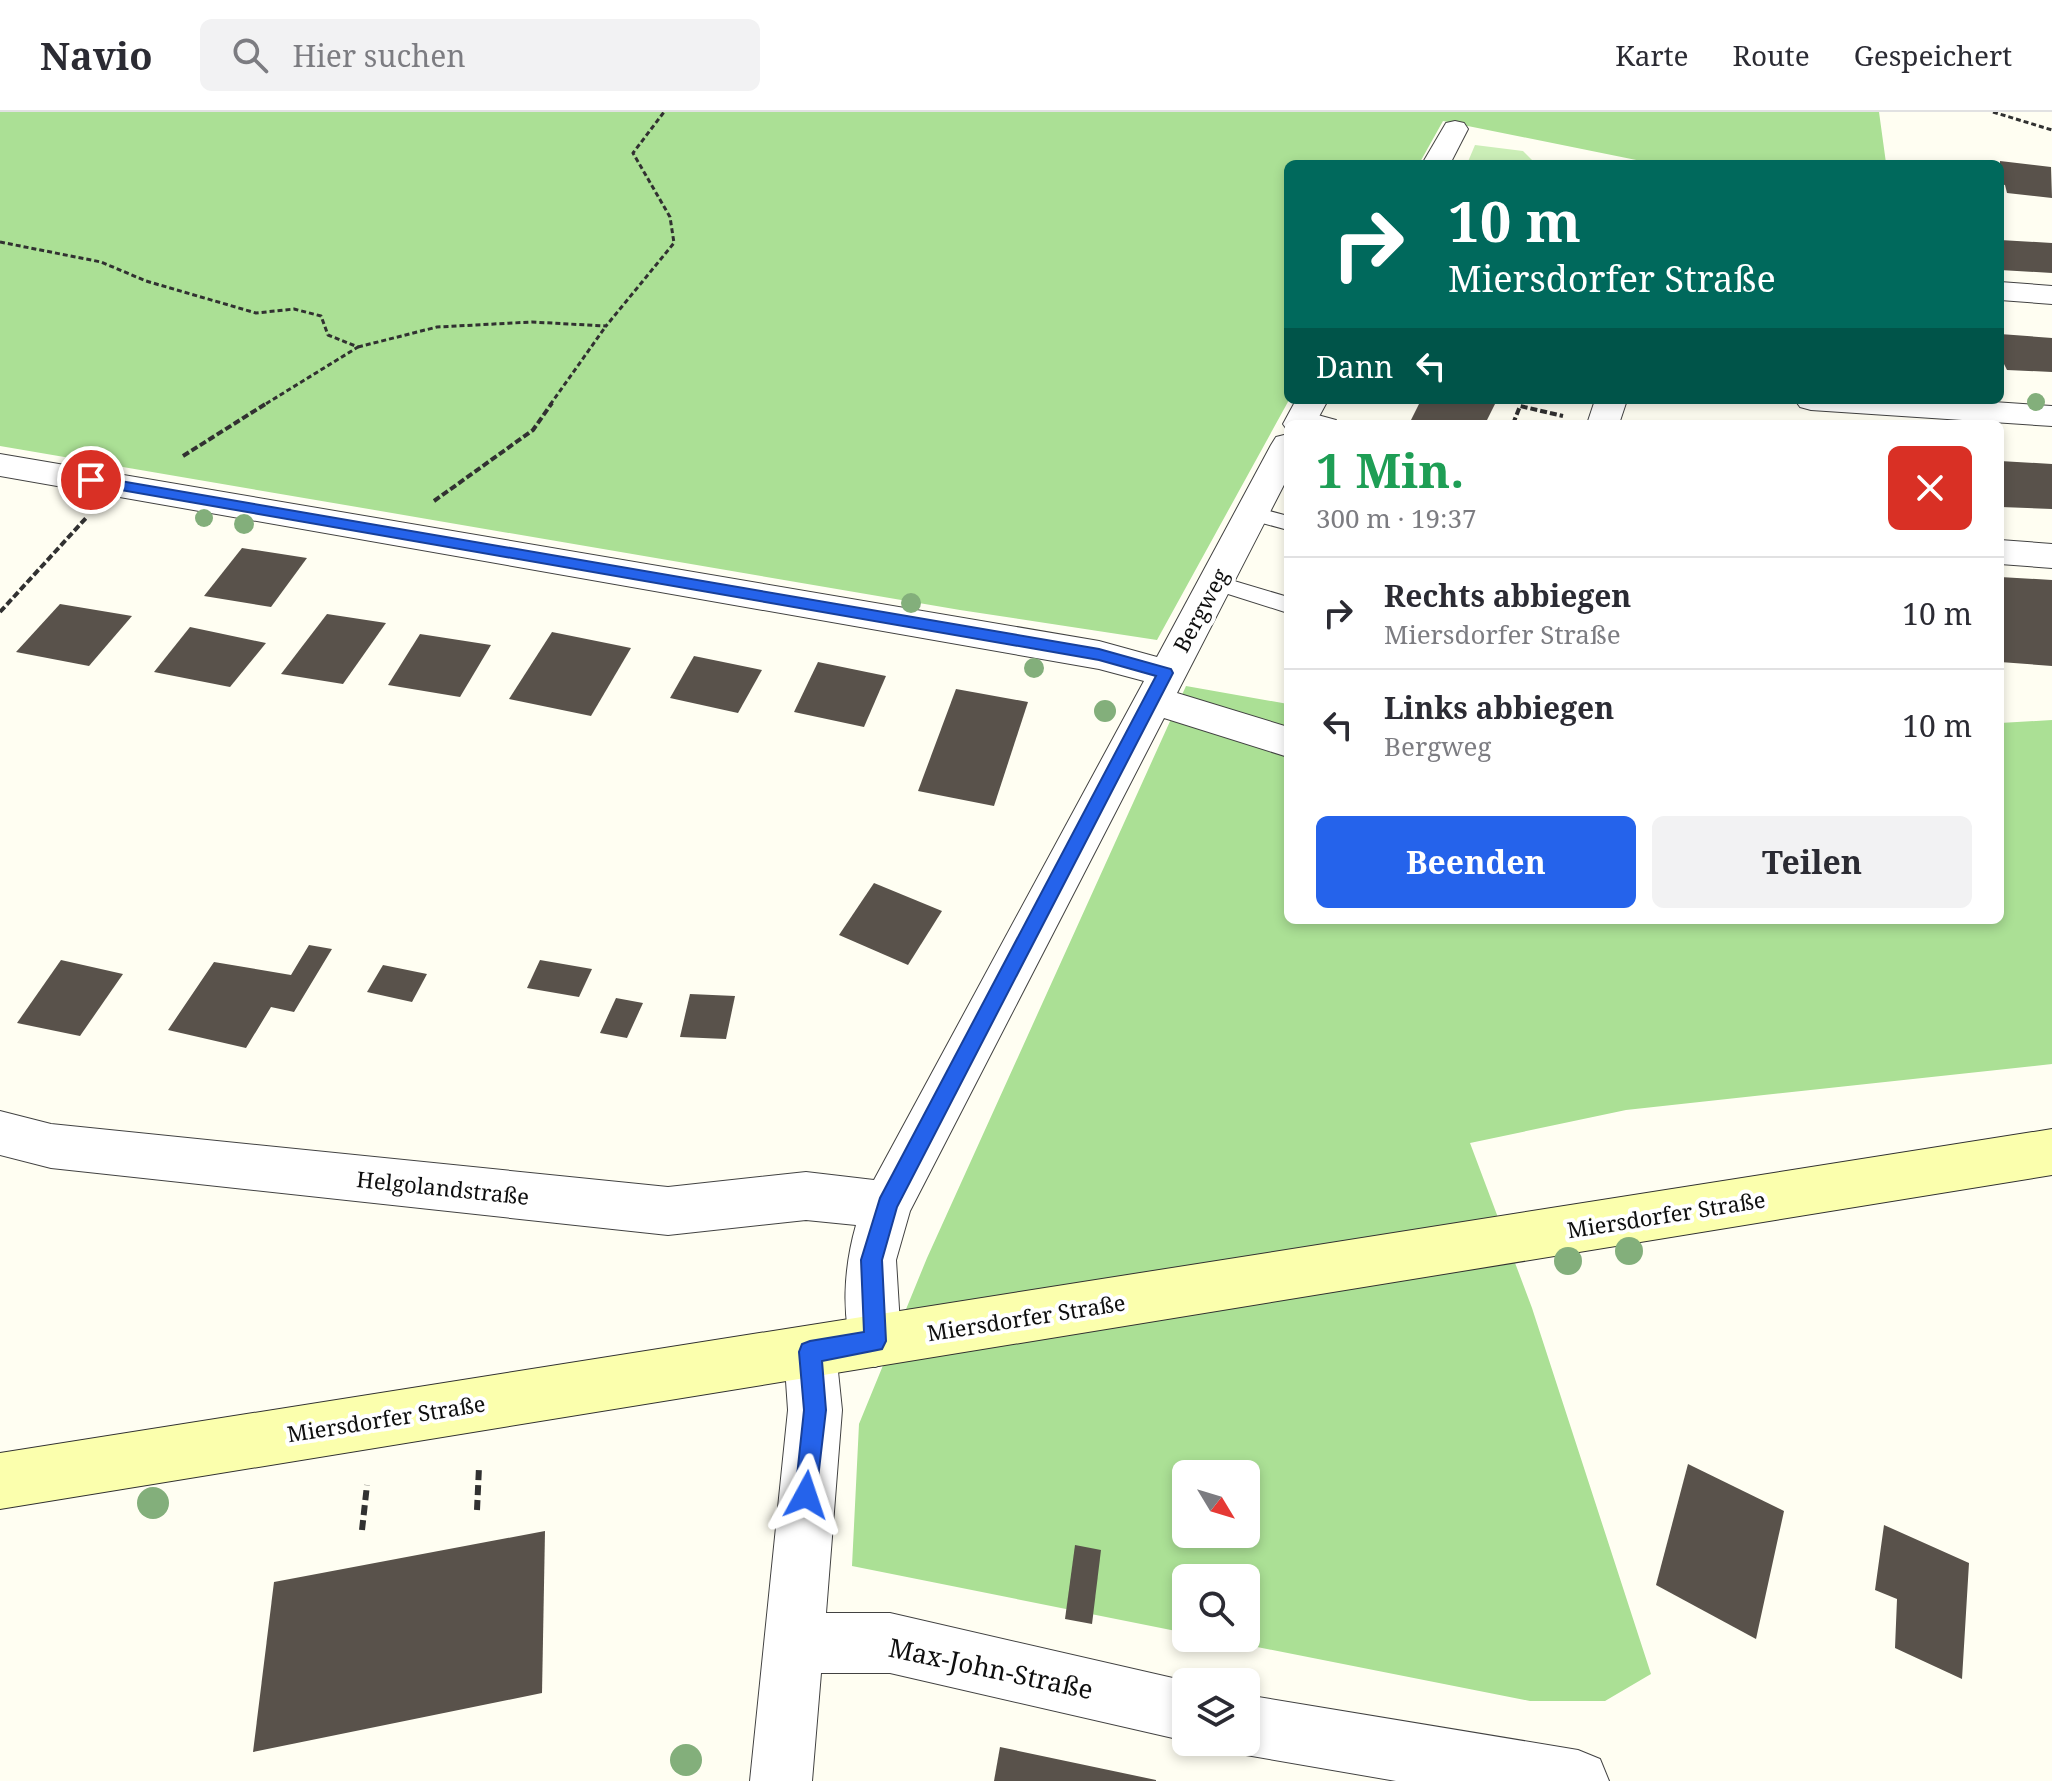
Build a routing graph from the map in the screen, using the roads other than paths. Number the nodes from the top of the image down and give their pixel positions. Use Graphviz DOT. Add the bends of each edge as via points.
graph roads {
  1 [pos="1455,129"];
  2 [pos="1438,160"];
  3 [pos="2004,291"];
  4 [pos="2052,295"];
  5 [pos="1871,404"];
  6 [pos="2052,416"];
  7 [pos="0,465"];
  8 [pos="1284,481"];
  9 [pos="1270,518"];
  10 [pos="2004,552"];
  11 [pos="2052,556"];
  12 [pos="1214,582"];
  13 [pos="1284,604"];
  14 [pos="1158,687"];
  15 [pos="1284,740"];
  16 [pos="0,1133"];
  17 [pos="2052,1152"];
  18 [pos="887,1205"];
  19 [pos="875,1341"];
  20 [pos="810,1352"];
  21 [pos="0,1481"];
  22 [pos="794,1643"];
  23 [pos="1172,1708"];
  24 [pos="1260,1727"];
  25 [pos="781,1781"];
  26 [pos="1578,1781"];
  1 -- 2 [label="street"];
  3 -- 4 [label="street"];
  5 -- 6 [label="street"];
  7 -- 14 [label="street" via="1099,655"];
  8 -- 9 [label="street, Bergweg"];
  9 -- 12 [label="street, Bergweg"];
  10 -- 11 [label="street"];
  12 -- 13 [label="lane"];
  12 -- 14 [label="street, Bergweg"];
  14 -- 15 [label="street"];
  14 -- 18 [label="street, Bergweg"];
  16 -- 18 [label="street, Helgolandstraße" via="51,1146 668,1211 806,1196"];
  17 -- 19 [label="street, Miersdorfer Straße"];
  18 -- 19 [label="street, Bergweg" via="871,1260"];
  19 -- 20 [label="street, Miersdorfer Straße"];
  20 -- 21 [label="street, Miersdorfer Straße"];
  20 -- 22 [label="street" via="815,1410"];
  22 -- 23 [label="street, Max-John-Straße" via="890,1643"];
  22 -- 25 [label="street"];
  24 -- 26 [label="street"];
}
